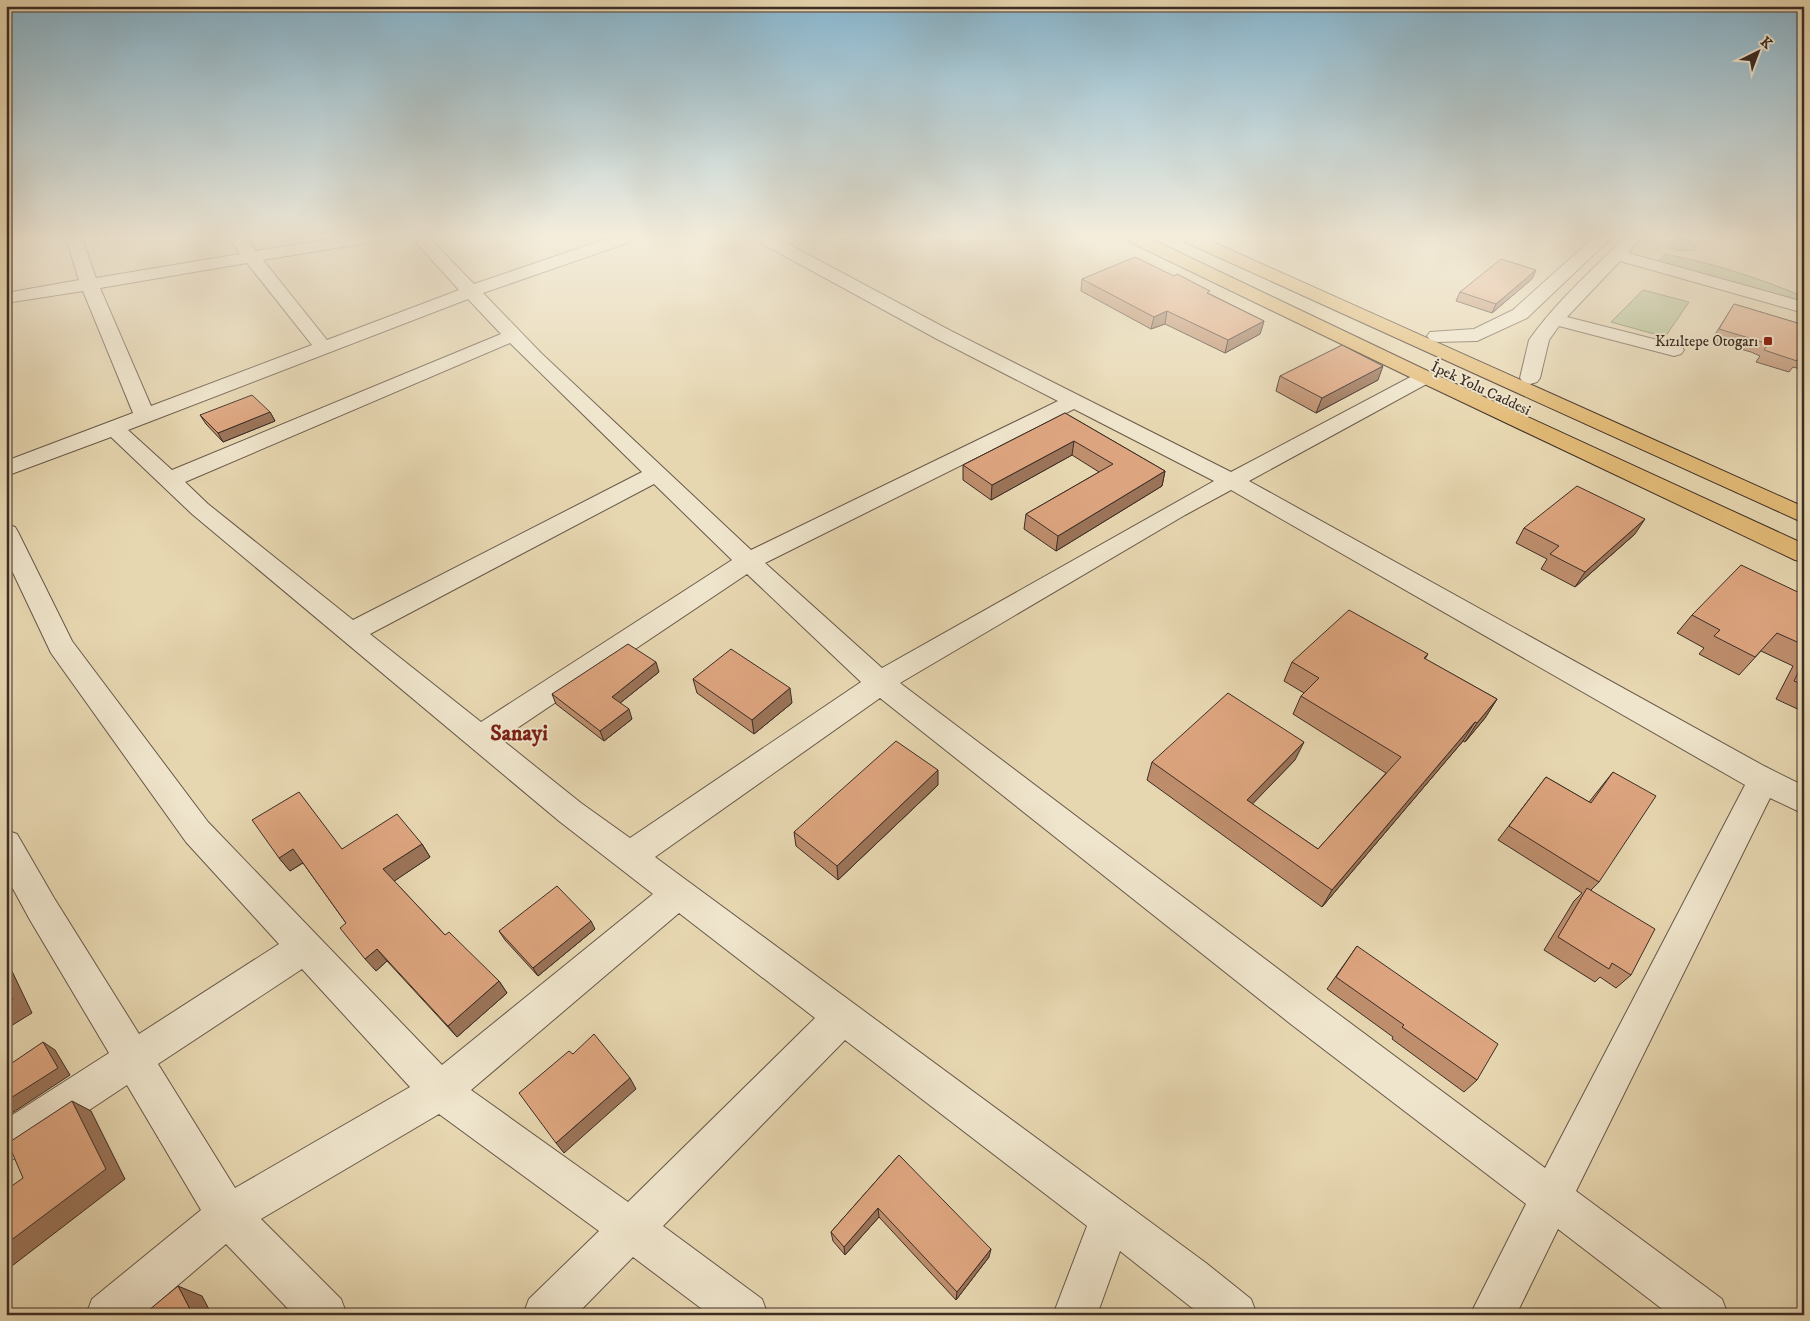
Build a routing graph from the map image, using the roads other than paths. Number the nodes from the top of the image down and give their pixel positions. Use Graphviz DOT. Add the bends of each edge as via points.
graph roads {
  1 [pos="97,300"];
  2 [pos="285,300"];
  3 [pos="450,300"];
  4 [pos="480,300"];
  5 [pos="879,300"];
  6 [pos="1264,300"];
  7 [pos="1292,300"];
  8 [pos="1327,300"];
  9 [pos="1355,300"];
  10 [pos="1536,300"];
  11 [pos="1572,300"];
  12 [pos="1781,300"];
  13 [pos="1804,308"];
  14 [pos="1554,319"];
  15 [pos="514,335"];
  16 [pos="1437,336"];
  17 [pos="324,348"];
  18 [pos="1674,350"];
  19 [pos="1425,377"];
  20 [pos="1530,378"];
  21 [pos="1075,401"];
  22 [pos="145,416"];
  23 [pos="114,428"];
  24 [pos="6,470"];
  25 [pos="656,474"];
  26 [pos="169,480"];
  27 [pos="1232,481"];
  28 [pos="1804,500"];
  29 [pos="1804,516"];
  30 [pos="6,532"];
  31 [pos="1804,538"];
  32 [pos="1804,554"];
  33 [pos="748,562"];
  34 [pos="351,632"];
  35 [pos="880,683"];
  36 [pos="480,738"];
  37 [pos="1764,781"];
  38 [pos="1804,801"];
  39 [pos="6,844"];
  40 [pos="630,856"];
  41 [pos="679,893"];
  42 [pos="305,947"];
  43 [pos="843,1016"];
  44 [pos="133,1059"];
  45 [pos="440,1091"];
  46 [pos="6,1142"];
  47 [pos="1553,1198"];
  48 [pos="228,1215"];
  49 [pos="1111,1218"];
  50 [pos="632,1229"];
  51 [pos="108,1315"];
  52 [pos="325,1315"];
  53 [pos="545,1315"];
  54 [pos="746,1315"];
  55 [pos="1075,1315"];
  56 [pos="1235,1315"];
  57 [pos="1492,1315"];
  58 [pos="1706,1315"];
  1 -- 22 [label="street"];
  2 -- 17 [label="street"];
  3 -- 17 [label="street"];
  4 -- 15 [label="street"];
  5 -- 21 [label="street"];
  6 -- 19 [label="highway"];
  7 -- 31 [label="highway, İpek Yolu Caddesi"];
  8 -- 29 [label="highway, İpek Yolu Caddesi"];
  9 -- 16 [label="highway"];
  10 -- 16 [label="street" via="1520,314 1477,335"];
  11 -- 14 [label="street"];
  12 -- 13 [label="street"];
  14 -- 18 [label="street"];
  14 -- 20 [label="street" via="1539,340"];
  15 -- 25 [label="street"];
  15 -- 26 [label="street"];
  16 -- 20 [label="highway"];
  17 -- 22 [label="street"];
  19 -- 27 [label="street"];
  19 -- 32 [label="highway"];
  20 -- 28 [label="highway"];
  21 -- 27 [label="street"];
  21 -- 33 [label="street"];
  22 -- 23 [label="street"];
  23 -- 24 [label="street"];
  23 -- 26 [label="street"];
  25 -- 33 [label="street"];
  25 -- 34 [label="street"];
  26 -- 34 [label="street"];
  27 -- 35 [label="street" via="1084,563"];
  27 -- 37 [label="street"];
  30 -- 42 [label="street" via="61,646 197,832"];
  33 -- 35 [label="street"];
  33 -- 36 [label="street"];
  34 -- 36 [label="street"];
  35 -- 40 [label="street"];
  35 -- 47 [label="street" via="1305,1012"];
  36 -- 40 [label="street" via="570,812"];
  37 -- 38 [label="street"];
  37 -- 47 [label="street"];
  39 -- 44 [label="street"];
  40 -- 41 [label="street"];
  41 -- 43 [label="street"];
  41 -- 45 [label="street"];
  42 -- 44 [label="street"];
  42 -- 45 [label="street"];
  43 -- 49 [label="street"];
  43 -- 50 [label="street"];
  44 -- 46 [label="street"];
  44 -- 48 [label="street"];
  45 -- 48 [label="street"];
  45 -- 50 [label="street"];
  47 -- 57 [label="street"];
  47 -- 58 [label="street"];
  48 -- 51 [label="street"];
  48 -- 52 [label="street"];
  49 -- 55 [label="street"];
  49 -- 56 [label="street"];
  50 -- 53 [label="street"];
  50 -- 54 [label="street"];
}
